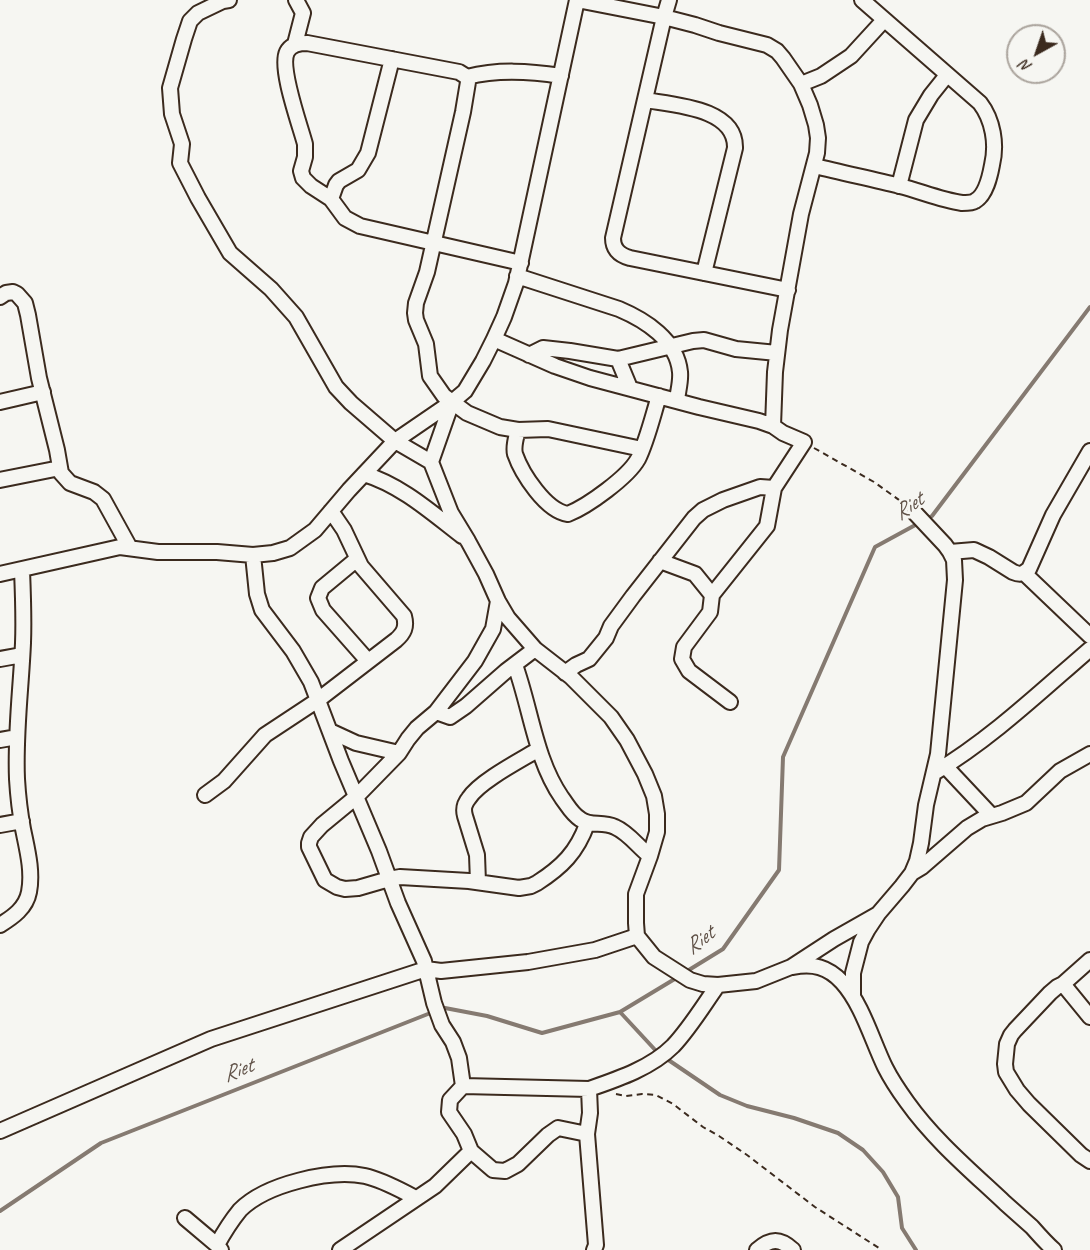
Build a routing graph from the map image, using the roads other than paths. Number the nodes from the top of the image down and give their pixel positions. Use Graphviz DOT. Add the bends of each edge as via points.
graph roads {
  1 [pos="229,0"];
  2 [pos="296,0"];
  3 [pos="669,0"];
  4 [pos="862,0"];
  5 [pos="664,17"];
  6 [pos="884,20"];
  7 [pos="295,44"];
  8 [pos="392,59"];
  9 [pos="947,75"];
  10 [pos="561,76"];
  11 [pos="467,77"];
  12 [pos="801,84"];
  13 [pos="645,100"];
  14 [pos="815,166"];
  15 [pos="899,186"];
  16 [pos="331,200"];
  17 [pos="434,242"];
  18 [pos="519,269"];
  19 [pos="704,273"];
  20 [pos="788,290"];
  21 [pos="0,297"];
  22 [pos="494,339"];
  23 [pos="671,347"];
  24 [pos="777,353"];
  25 [pos="530,355"];
  26 [pos="618,358"];
  27 [pos="630,388"];
  28 [pos="43,392"];
  29 [pos="659,396"];
  30 [pos="677,400"];
  31 [pos="0,402"];
  32 [pos="452,402"];
  33 [pos="773,426"];
  34 [pos="518,430"];
  35 [pos="395,441"];
  36 [pos="642,449"];
  37 [pos="1090,451"];
  38 [pos="431,462"];
  39 [pos="60,468"];
  40 [pos="364,474"];
  41 [pos="0,480"];
  42 [pos="774,488"];
  43 [pos="331,511"];
  44 [pos="915,513"];
  45 [pos="468,541"];
  46 [pos="130,548"];
  47 [pos="950,552"];
  48 [pos="254,555"];
  49 [pos="357,559"];
  50 [pos="660,561"];
  51 [pos="22,570"];
  52 [pos="1024,573"];
  53 [pos="0,574"];
  54 [pos="712,595"];
  55 [pos="498,601"];
  56 [pos="1090,636"];
  57 [pos="535,649"];
  58 [pos="1090,649"];
  59 [pos="22,656"];
  60 [pos="0,659"];
  61 [pos="368,661"];
  62 [pos="514,665"];
  63 [pos="565,673"];
  64 [pos="318,699"];
  65 [pos="730,702"];
  66 [pos="435,712"];
  67 [pos="330,731"];
  68 [pos="16,736"];
  69 [pos="0,740"];
  70 [pos="539,749"];
  71 [pos="399,753"];
  72 [pos="1090,754"];
  73 [pos="940,769"];
  74 [pos="205,795"];
  75 [pos="356,797"];
  76 [pos="991,815"];
  77 [pos="22,821"];
  78 [pos="587,824"];
  79 [pos="0,825"];
  80 [pos="650,856"];
  81 [pos="912,873"];
  82 [pos="389,879"];
  83 [pos="478,882"];
  84 [pos="878,914"];
  85 [pos="0,926"];
  86 [pos="637,936"];
  87 [pos="1090,960"];
  88 [pos="791,967"];
  89 [pos="426,969"];
  90 [pos="1064,984"];
  91 [pos="718,985"];
  92 [pos="853,997"];
  93 [pos="1090,1017"];
  94 [pos="463,1086"];
  95 [pos="589,1089"];
  96 [pos="0,1131"];
  97 [pos="587,1134"];
  98 [pos="471,1151"];
  99 [pos="1090,1161"];
  100 [pos="416,1198"];
  101 [pos="185,1218"];
  102 [pos="219,1247"];
  103 [pos="340,1250"];
  104 [pos="594,1250"];
  105 [pos="757,1250"];
  106 [pos="793,1250"];
  107 [pos="1054,1250"];
  1 -- 35 [label="street" via="198,13 190,21 184,39 170,88 172,114 182,144 180,163 230,253 296,317 343,395"];
  2 -- 7 [label="street" via="303,13"];
  3 -- 5 [label="street"];
  4 -- 6 [label="street"];
  5 -- 10 [label="street" via="577,0"];
  5 -- 12 [label="street" via="767,45 783,58"];
  5 -- 13 [label="street"];
  6 -- 9 [label="street"];
  6 -- 12 [label="street" via="851,56"];
  7 -- 8 [label="street" via="315,44"];
  7 -- 16 [label="street" via="286,53 285,62 305,144 302,175"];
  8 -- 11 [label="street"];
  8 -- 16 [label="street" via="368,153 358,170 336,185"];
  9 -- 15 [label="street" via="916,120"];
  9 -- 15 [label="street" via="980,103 990,126 994,153 985,189 975,201 962,203"];
  10 -- 11 [label="street" via="520,71"];
  10 -- 18 [label="street"];
  11 -- 17 [label="street"];
  12 -- 14 [label="street" via="816,125"];
  13 -- 19 [label="street" via="713,115 729,129 734,140"];
  13 -- 19 [label="street" via="614,247 625,257"];
  14 -- 15 [label="street"];
  14 -- 20 [label="street" via="801,214"];
  16 -- 17 [label="street" via="345,218 360,226"];
  17 -- 18 [label="street"];
  17 -- 32 [label="street" via="415,313 426,344 430,376"];
  18 -- 22 [label="street"];
  18 -- 23 [label="street" via="551,286 632,314"];
  19 -- 20 [label="street"];
  20 -- 24 [label="street"];
  21 -- 28 [label="street" via="14,292 25,303"];
  22 -- 25 [label="street"];
  22 -- 32 [label="street" via="465,390"];
  23 -- 24 [label="street" via="704,340 736,349"];
  23 -- 26 [label="street"];
  23 -- 30 [label="street" via="680,371"];
  24 -- 33 [label="street"];
  25 -- 26 [label="street" via="543,348"];
  25 -- 27 [label="street"];
  26 -- 27 [label="street"];
  27 -- 29 [label="street"];
  28 -- 31 [label="street"];
  28 -- 39 [label="street"];
  29 -- 30 [label="street"];
  29 -- 36 [label="street"];
  30 -- 33 [label="street"];
  32 -- 34 [label="street" via="478,418"];
  32 -- 35 [label="street"];
  32 -- 38 [label="street"];
  33 -- 42 [label="street" via="804,442"];
  34 -- 36 [label="street" via="548,429"];
  34 -- 36 [label="street" via="515,454 528,480 551,506 568,514 630,470"];
  35 -- 38 [label="street"];
  35 -- 40 [label="street"];
  37 -- 52 [label="street"];
  38 -- 45 [label="street" via="451,513"];
  39 -- 41 [label="street"];
  39 -- 46 [label="street" via="69,483 103,499"];
  40 -- 43 [label="street"];
  40 -- 45 [label="street" via="380,479 418,503"];
  42 -- 50 [label="street" via="760,487 703,510"];
  42 -- 54 [label="street" via="767,526"];
  43 -- 48 [label="street" via="315,530 290,548"];
  43 -- 49 [label="street"];
  44 -- 47 [label="street"];
  45 -- 55 [label="street"];
  46 -- 48 [label="street"];
  46 -- 51 [label="street"];
  47 -- 52 [label="street" via="974,550 1017,574"];
  47 -- 73 [label="street" via="955,580"];
  48 -- 64 [label="street" via="262,610 306,670"];
  49 -- 61 [label="street" via="401,611 406,626 402,634"];
  49 -- 61 [label="street" via="322,588 318,598 323,610"];
  50 -- 54 [label="street" via="695,574"];
  50 -- 63 [label="street" via="589,659"];
  51 -- 53 [label="street"];
  51 -- 59 [label="street"];
  52 -- 56 [label="street"];
  54 -- 65 [label="street" via="710,612 684,647 682,658 689,671"];
  55 -- 57 [label="street"];
  55 -- 66 [label="street" via="493,629 475,661"];
  57 -- 62 [label="street"];
  57 -- 63 [label="street"];
  58 -- 73 [label="street" via="988,735"];
  59 -- 60 [label="street"];
  59 -- 68 [label="street"];
  61 -- 64 [label="street"];
  62 -- 66 [label="street" via="450,717"];
  62 -- 70 [label="street"];
  63 -- 80 [label="street" via="621,729 645,774 657,814"];
  64 -- 67 [label="street"];
  64 -- 74 [label="street" via="265,735 224,781"];
  66 -- 71 [label="street"];
  67 -- 71 [label="street" via="356,743"];
  67 -- 75 [label="street"];
  68 -- 69 [label="street"];
  68 -- 77 [label="street"];
  70 -- 78 [label="street" via="554,786 574,814"];
  70 -- 83 [label="street" via="480,787 466,803 465,816 478,861"];
  71 -- 75 [label="street"];
  72 -- 76 [label="street" via="1060,771 1026,803"];
  73 -- 76 [label="street"];
  73 -- 81 [label="street" via="926,805"];
  75 -- 82 [label="street"];
  75 -- 82 [label="street" via="311,837 312,855 325,880 337,887 358,888"];
  76 -- 81 [label="street" via="968,828"];
  77 -- 79 [label="street"];
  77 -- 85 [label="street" via="29,861 28,895 16,914"];
  78 -- 80 [label="street" via="616,827"];
  78 -- 83 [label="street" via="571,856 537,883 519,888"];
  80 -- 86 [label="street" via="636,894"];
  81 -- 84 [label="street"];
  82 -- 83 [label="street"];
  82 -- 89 [label="street"];
  84 -- 88 [label="street"];
  84 -- 92 [label="street" via="857,953"];
  86 -- 89 [label="street" via="596,950 528,962 441,971"];
  86 -- 91 [label="street" via="654,957 690,980"];
  87 -- 90 [label="street"];
  88 -- 91 [label="street" via="756,981"];
  88 -- 92 [label="street" via="824,967"];
  89 -- 94 [label="street" via="442,1025 459,1058"];
  89 -- 96 [label="street" via="211,1039"];
  90 -- 93 [label="street"];
  90 -- 99 [label="street" via="1056,987 1011,1035 1006,1072 1029,1104"];
  91 -- 95 [label="street" via="671,1047 624,1077"];
  92 -- 107 [label="street" via="886,1070 907,1102 954,1155"];
  94 -- 95 [label="street"];
  94 -- 98 [label="street" via="450,1100 449,1113"];
  95 -- 97 [label="street"];
  97 -- 98 [label="street" via="558,1128 505,1171 493,1170"];
  97 -- 104 [label="street"];
  98 -- 100 [label="street" via="435,1186"];
  100 -- 102 [label="street" via="365,1176 305,1178 254,1199 228,1226"];
  100 -- 103 [label="street"];
  101 -- 102 [label="street"];
  105 -- 106 [label="street" via="768,1242 780,1241"];
}
